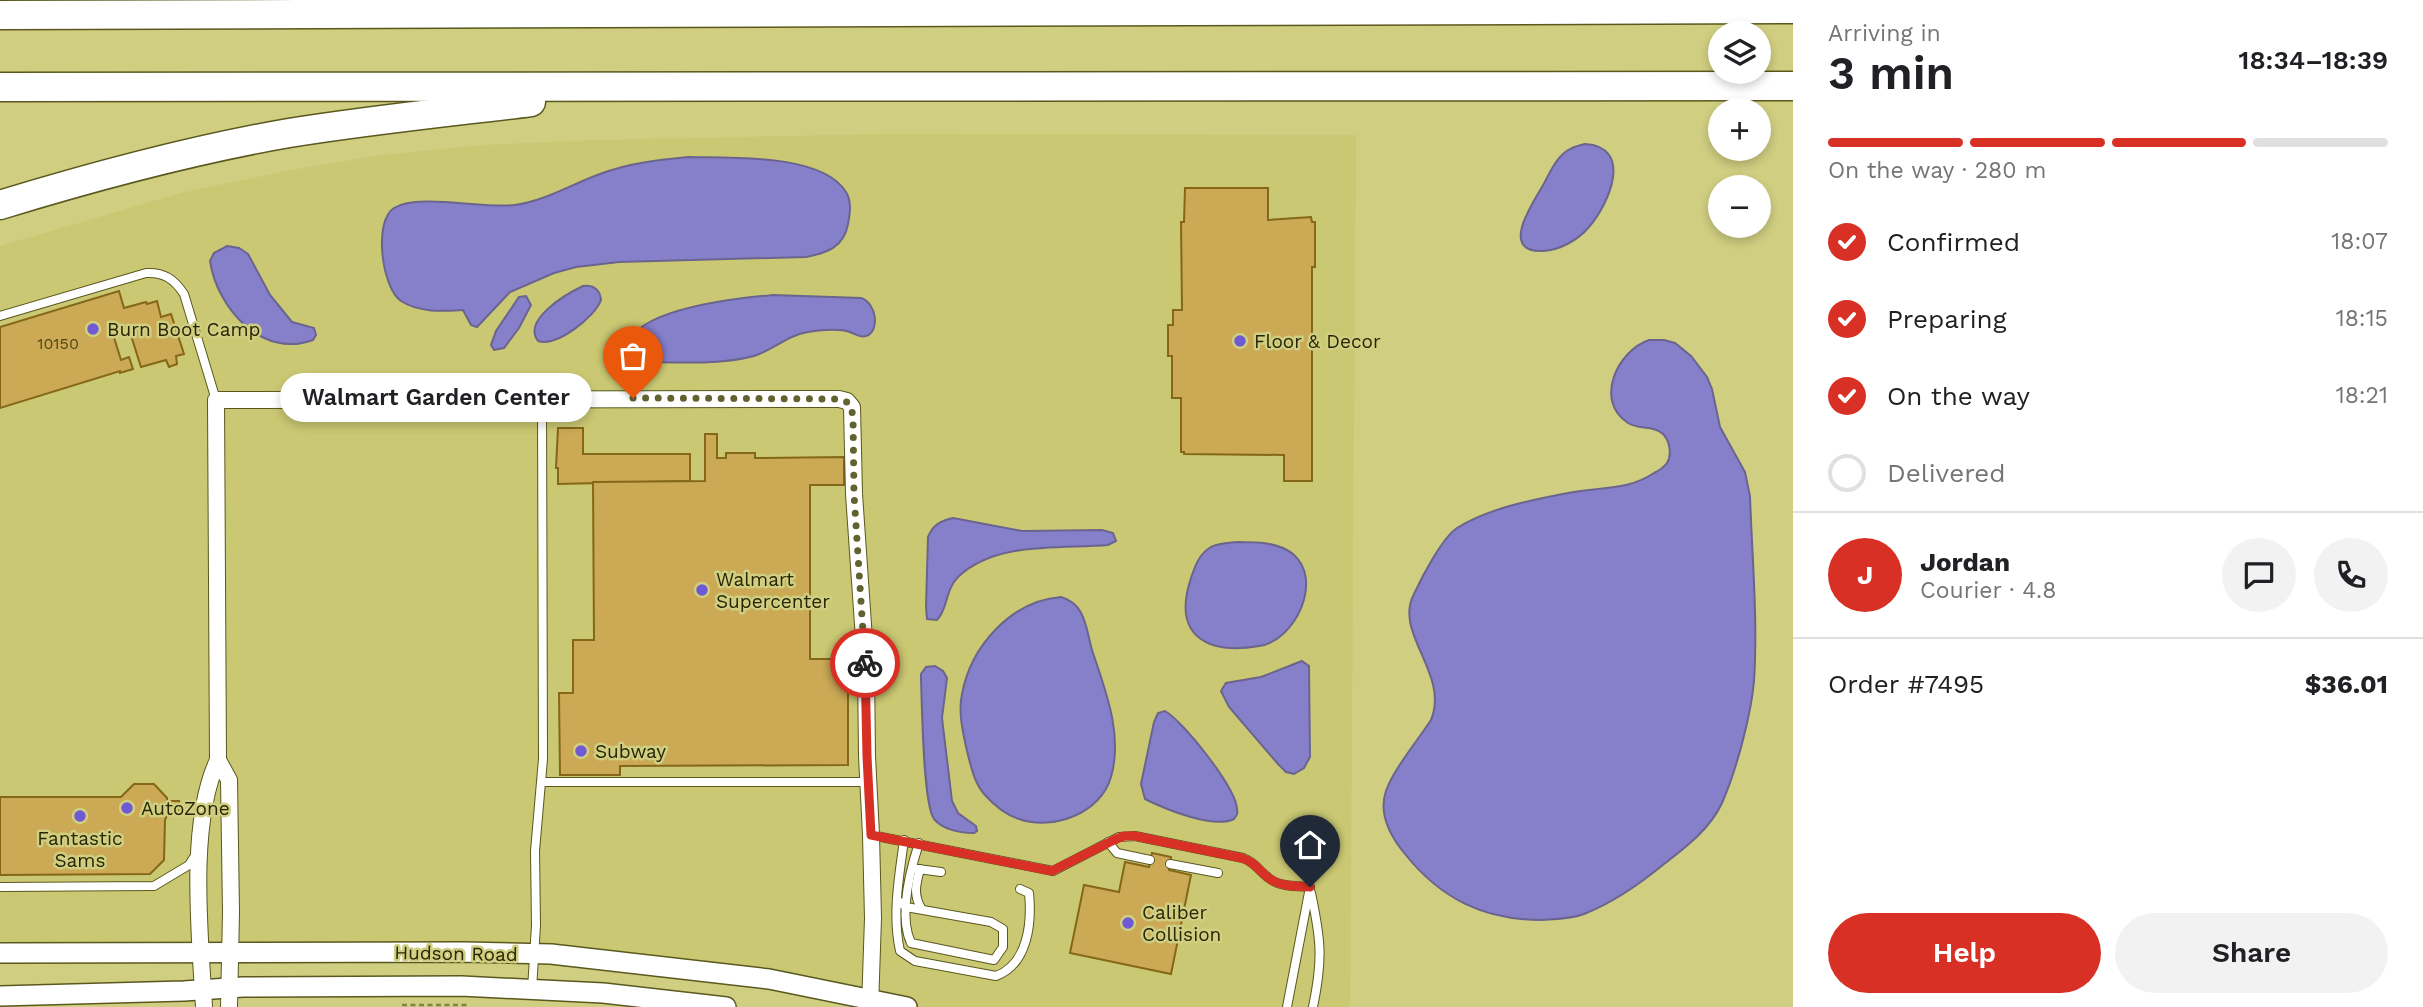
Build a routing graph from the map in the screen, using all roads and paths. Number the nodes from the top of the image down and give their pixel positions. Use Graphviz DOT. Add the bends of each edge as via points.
graph roads {
  1 [pos="899,0"];
  2 [pos="1793,9"];
  3 [pos="1024,12"];
  4 [pos="0,15"];
  5 [pos="1793,86"];
  6 [pos="0,87"];
  7 [pos="652,87"];
  8 [pos="0,205"];
  9 [pos="0,316"];
  10 [pos="542,399"];
  11 [pos="216,400"];
  12 [pos="218,760"];
  13 [pos="542,782"];
  14 [pos="868,782"];
  15 [pos="871,835"];
  16 [pos="904,840"];
  17 [pos="200,842"];
  18 [pos="1108,842"];
  19 [pos="919,843"];
  20 [pos="1150,860"];
  21 [pos="1170,864"];
  22 [pos="916,868"];
  23 [pos="941,872"];
  24 [pos="1218,873"];
  25 [pos="0,887"];
  26 [pos="1310,887"];
  27 [pos="1020,889"];
  28 [pos="897,900"];
  29 [pos="906,907"];
  30 [pos="921,908"];
  31 [pos="230,952"];
  32 [pos="0,953"];
  33 [pos="201,953"];
  34 [pos="534,954"];
  35 [pos="533,989"];
  36 [pos="0,996"];
  37 [pos="229,997"];
  38 [pos="203,998"];
  39 [pos="870,1003"];
  40 [pos="391,1005"];
  41 [pos="474,1005"];
  42 [pos="726,1007"];
  43 [pos="907,1007"];
  44 [pos="1287,1007"];
  45 [pos="1313,1007"];
  1 -- 3 [label="highway"];
  2 -- 3 [label="highway"];
  3 -- 4 [label="highway"];
  5 -- 7 [label="highway"];
  6 -- 7 [label="highway"];
  7 -- 8 [label="highway" via="288,134 179,155"];
  9 -- 11 [label="lane" via="146,273 161,273 184,294"];
  10 -- 11 [label="street"];
  10 -- 13 [label="lane"];
  10 -- 14 [label="street" via="817,398 849,403 866,668"];
  11 -- 12 [label="street"];
  12 -- 17 [label="street" via="209,779"];
  12 -- 31 [label="street" via="229,780"];
  13 -- 14 [label="lane"];
  13 -- 34 [label="lane" via="535,851"];
  14 -- 15 [label="street"];
  15 -- 16 [label="lane"];
  15 -- 39 [label="street"];
  16 -- 19 [label="lane"];
  16 -- 28 [label="lane"];
  17 -- 25 [label="lane" via="192,863 160,884"];
  17 -- 33 [label="street"];
  18 -- 19 [label="lane" via="1052,871"];
  18 -- 20 [label="lane" via="1117,853"];
  18 -- 26 [label="lane" via="1135,836 1236,856 1275,881"];
  19 -- 22 [label="lane"];
  21 -- 24 [label="lane"];
  22 -- 23 [label="lane"];
  22 -- 29 [label="lane" via="908,880"];
  22 -- 30 [label="lane" via="916,898"];
  26 -- 44 [label="lane"];
  26 -- 45 [label="lane" via="1321,950"];
  27 -- 28 [label="lane" via="1029,893 1027,940 1008,971 996,975 915,961 900,951"];
  28 -- 29 [label="lane"];
  29 -- 30 [label="lane"];
  29 -- 30 [label="lane" via="911,943 993,960 1003,947 1003,929 991,922"];
  31 -- 33 [label="street, Hudson Road"];
  31 -- 34 [label="street, Hudson Road"];
  31 -- 37 [label="street"];
  32 -- 33 [label="street, Hudson Road"];
  33 -- 38 [label="street"];
  34 -- 35 [label="lane"];
  34 -- 39 [label="street, Hudson Road" via="742,975"];
  35 -- 37 [label="street, Hudson Road" via="461,986"];
  35 -- 42 [label="street, Hudson Road"];
  36 -- 38 [label="street, Hudson Road"];
  37 -- 38 [label="street, Hudson Road"];
  39 -- 43 [label="street, Hudson Road"];
  40 -- 41 [label="path"];
}
